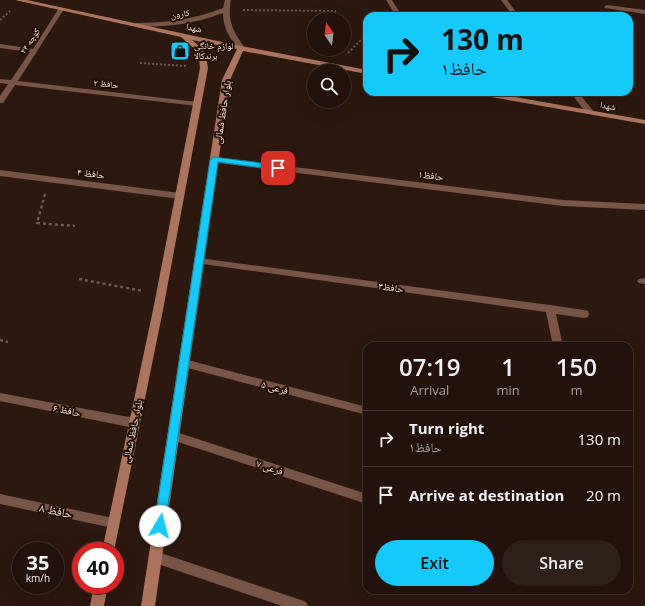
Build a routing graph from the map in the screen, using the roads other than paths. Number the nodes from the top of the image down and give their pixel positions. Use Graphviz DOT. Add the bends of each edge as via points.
graph roads {
  1 [pos="18,0"];
  2 [pos="228,0"];
  3 [pos="389,0"];
  4 [pos="504,0"];
  5 [pos="607,7"];
  6 [pos="61,9"];
  7 [pos="226,9"];
  8 [pos="396,12"];
  9 [pos="513,12"];
  10 [pos="645,12"];
  11 [pos="136,25"];
  12 [pos="184,36"];
  13 [pos="0,46"];
  14 [pos="241,48"];
  15 [pos="35,51"];
  16 [pos="363,71"];
  17 [pos="0,81"];
  18 [pos="13,83"];
  19 [pos="497,96"];
  20 [pos="577,96"];
  21 [pos="0,101"];
  22 [pos="198,104"];
  23 [pos="590,112"];
  24 [pos="645,122"];
  25 [pos="214,160"];
  26 [pos="0,173"];
  27 [pos="180,196"];
  28 [pos="645,208"];
  29 [pos="199,260"];
  30 [pos="550,310"];
  31 [pos="584,314"];
  32 [pos="557,342"];
  33 [pos="184,363"];
  34 [pos="0,397"];
  35 [pos="363,410"];
  36 [pos="134,423"];
  37 [pos="173,436"];
  38 [pos="363,498"];
  39 [pos="0,499"];
  40 [pos="113,523"];
  41 [pos="110,542"];
  42 [pos="155,557"];
  43 [pos="99,594"];
  44 [pos="97,606"];
  45 [pos="148,606"];
  46 [pos="301,606"];
  1 -- 6 [label="street, شهدا"];
  2 -- 7 [label="street"];
  3 -- 8 [label="street"];
  4 -- 9 [label="street"];
  5 -- 10 [label="street"];
  6 -- 11 [label="street, شهدا"];
  6 -- 15 [label="street, کوچه ۲۴"];
  7 -- 11 [label="street, کارون" via="185,23"];
  7 -- 14 [label="street" via="228,30"];
  11 -- 12 [label="street, شهدا"];
  12 -- 14 [label="street, شهدا"];
  12 -- 22 [label="street, بلوار حافظ شمالی" via="201,51 204,68"];
  13 -- 15 [label="street"];
  14 -- 16 [label="street, شهدا"];
  14 -- 25 [label="street, بلوار حافظ شمالی" via="226,80"];
  15 -- 18 [label="street, کوچه ۲۴"];
  17 -- 18 [label="street, حافظ ۲"];
  18 -- 21 [label="street, کوچه ۲۴"];
  18 -- 22 [label="street, حافظ ۲"];
  19 -- 23 [label="street, شهدا"];
  20 -- 23 [label="street"];
  22 -- 27 [label="street, بلوار حافظ شمالی"];
  23 -- 24 [label="street, شهدا"];
  25 -- 28 [label="street, حافظ۱" via="563,203"];
  25 -- 29 [label="street, بلوار حافظ شمالی"];
  26 -- 27 [label="street, حافظ ۴"];
  27 -- 36 [label="street, بلوار حافظ شمالی"];
  29 -- 30 [label="street, حافظ۳"];
  29 -- 33 [label="street, بلوار حافظ شمالی"];
  30 -- 31 [label="street, حافظ۳"];
  30 -- 32 [label="street"];
  33 -- 35 [label="street, فرعی ۵"];
  33 -- 37 [label="street, بلوار حافظ شمالی"];
  34 -- 36 [label="street, حافظ ۶"];
  36 -- 40 [label="street, بلوار حافظ شمالی"];
  37 -- 38 [label="street, فرعی ۷"];
  37 -- 42 [label="street, بلوار حافظ شمالی"];
  39 -- 40 [label="street, حافظ ۸"];
  40 -- 41 [label="street, بلوار حافظ شمالی"];
  42 -- 45 [label="street, بلوار حافظ شمالی"];
  42 -- 46 [label="street"];
  43 -- 44 [label="street"];
}
